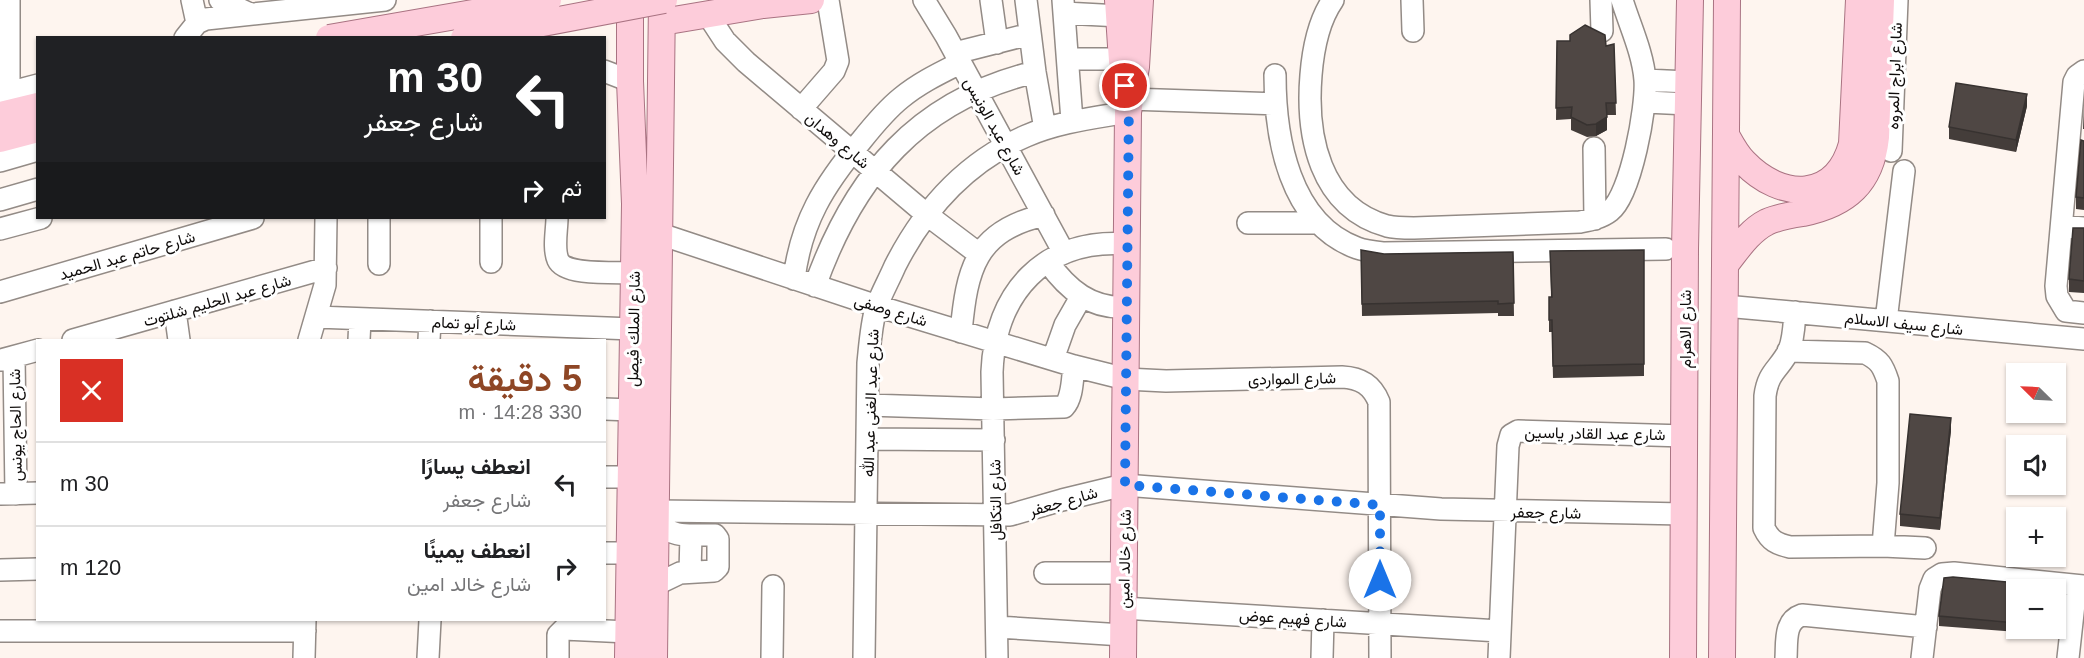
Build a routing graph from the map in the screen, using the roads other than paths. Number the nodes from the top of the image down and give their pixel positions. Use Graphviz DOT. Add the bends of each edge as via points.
graph roads {
  1 [pos="9,0"];
  2 [pos="192,0"];
  3 [pos="220,0"];
  4 [pos="385,0"];
  5 [pos="535,0"];
  6 [pos="548,0"];
  7 [pos="630,0"];
  8 [pos="811,0"];
  9 [pos="828,0"];
  10 [pos="924,0"];
  11 [pos="991,0"];
  12 [pos="1026,0"];
  13 [pos="1140,0"];
  14 [pos="1333,0"];
  15 [pos="1412,0"];
  16 [pos="1601,0"];
  17 [pos="1622,0"];
  18 [pos="1690,0"];
  19 [pos="1727,0"];
  20 [pos="1860,0"];
  21 [pos="1881,0"];
  22 [pos="1897,0"];
  23 [pos="349,2"];
  24 [pos="755,2"];
  25 [pos="663,7"];
  26 [pos="1064,7"];
  27 [pos="1119,8"];
  28 [pos="262,9"];
  29 [pos="708,15"];
  30 [pos="191,30"];
  31 [pos="1413,31"];
  32 [pos="1602,31"];
  33 [pos="1030,34"];
  34 [pos="341,36"];
  35 [pos="477,36"];
  36 [pos="538,36"];
  37 [pos="997,43"];
  38 [pos="958,58"];
  39 [pos="1068,59"];
  40 [pos="1122,59"];
  41 [pos="2084,71"];
  42 [pos="606,72"];
  43 [pos="1035,72"];
  44 [pos="1275,75"];
  45 [pos="1645,80"];
  46 [pos="630,81"];
  47 [pos="36,85"];
  48 [pos="976,92"];
  49 [pos="5,93"];
  50 [pos="1688,93"];
  51 [pos="1646,102"];
  52 [pos="1276,104"];
  53 [pos="36,106"];
  54 [pos="1129,106"];
  55 [pos="801,109"];
  56 [pos="0,115"];
  57 [pos="1072,121"];
  58 [pos="1045,129"];
  59 [pos="36,130"];
  60 [pos="1726,135"];
  61 [pos="0,139"];
  62 [pos="1006,146"];
  63 [pos="2076,146"];
  64 [pos="1594,148"];
  65 [pos="36,151"];
  66 [pos="1891,151"];
  67 [pos="852,152"];
  68 [pos="0,161"];
  69 [pos="874,171"];
  70 [pos="1904,171"];
  71 [pos="36,190"];
  72 [pos="0,200"];
  73 [pos="648,203"];
  74 [pos="926,214"];
  75 [pos="1044,215"];
  76 [pos="38,219"];
  77 [pos="250,219"];
  78 [pos="326,219"];
  79 [pos="379,219"];
  80 [pos="490,219"];
  81 [pos="557,219"];
  82 [pos="1595,219"];
  83 [pos="1372,221"];
  84 [pos="1248,223"];
  85 [pos="1318,223"];
  86 [pos="1557,223"];
  87 [pos="2062,225"];
  88 [pos="1440,227"];
  89 [pos="2084,228"];
  90 [pos="0,230"];
  91 [pos="660,234"];
  92 [pos="634,237"];
  93 [pos="1127,244"];
  94 [pos="1357,248"];
  95 [pos="1666,249"];
  96 [pos="1557,251"];
  97 [pos="1440,252"];
  98 [pos="979,254"];
  99 [pos="1056,257"];
  100 [pos="491,262"];
  101 [pos="379,264"];
  102 [pos="1725,265"];
  103 [pos="326,268"];
  104 [pos="634,273"];
  105 [pos="794,279"];
  106 [pos="815,286"];
  107 [pos="0,292"];
  108 [pos="1082,297"];
  109 [pos="877,306"];
  110 [pos="1725,306"];
  111 [pos="1126,307"];
  112 [pos="175,312"];
  113 [pos="1795,312"];
  114 [pos="2075,312"];
  115 [pos="316,317"];
  116 [pos="360,319"];
  117 [pos="1886,321"];
  118 [pos="633,329"];
  119 [pos="430,331"];
  120 [pos="497,332"];
  121 [pos="961,332"];
  122 [pos="551,333"];
  123 [pos="84,339"];
  124 [pos="179,339"];
  125 [pos="309,339"];
  126 [pos="359,339"];
  127 [pos="2074,339"];
  128 [pos="995,342"];
  129 [pos="36,351"];
  130 [pos="1788,351"];
  131 [pos="7,358"];
  132 [pos="1053,359"];
  133 [pos="1074,366"];
  134 [pos="1125,379"];
  135 [pos="868,405"];
  136 [pos="606,409"];
  137 [pos="993,409"];
  138 [pos="632,410"];
  139 [pos="1685,436"];
  140 [pos="868,439"];
  141 [pos="994,440"];
  142 [pos="606,477"];
  143 [pos="631,477"];
  144 [pos="1125,485"];
  145 [pos="36,493"];
  146 [pos="8,494"];
  147 [pos="1380,505"];
  148 [pos="1505,511"];
  149 [pos="866,514"];
  150 [pos="1684,514"];
  151 [pos="656,516"];
  152 [pos="996,516"];
  153 [pos="1883,546"];
  154 [pos="1924,548"];
  155 [pos="606,553"];
  156 [pos="630,553"];
  157 [pos="0,570"];
  158 [pos="36,570"];
  159 [pos="1045,573"];
  160 [pos="1124,573"];
  161 [pos="655,585"];
  162 [pos="773,586"];
  163 [pos="2080,586"];
  164 [pos="1123,608"];
  165 [pos="1323,620"];
  166 [pos="430,621"];
  167 [pos="1381,624"];
  168 [pos="305,625"];
  169 [pos="997,627"];
  170 [pos="1926,627"];
  171 [pos="0,631"];
  172 [pos="1499,631"];
  173 [pos="628,632"];
  174 [pos="1123,646"];
  175 [pos="304,658"];
  176 [pos="428,658"];
  177 [pos="558,658"];
  178 [pos="628,658"];
  179 [pos="654,658"];
  180 [pos="772,658"];
  181 [pos="864,658"];
  182 [pos="997,658"];
  183 [pos="1322,658"];
  184 [pos="1380,658"];
  185 [pos="1499,658"];
  186 [pos="1683,658"];
  187 [pos="1722,658"];
  188 [pos="1786,658"];
  189 [pos="1922,658"];
  190 [pos="2068,658"];
  1 -- 49 [label="street"];
  2 -- 30 [label="street"];
  3 -- 28 [label="street"];
  4 -- 23 [label="street"];
  5 -- 36 [label="street"];
  6 -- 34 [label="main road, bridge"];
  7 -- 46 [label="main road, شارع الملك فيصل"];
  8 -- 24 [label="main road"];
  9 -- 55 [label="street" via="838,61"];
  10 -- 38 [label="street, شارع عبد الونيس"];
  11 -- 37 [label="street"];
  12 -- 33 [label="street"];
  13 -- 54 [label="main road, شارع خالد امين"];
  14 -- 83 [label="street" via="1318,35 1312,66 1311,128 1326,177 1338,195"];
  15 -- 31 [label="street"];
  16 -- 32 [label="street"];
  17 -- 45 [label="street"];
  18 -- 50 [label="main road, شارع الاهرام"];
  19 -- 60 [label="main road"];
  20 -- 60 [label="main road" via="1852,144 1847,161 1834,178 1810,189 1781,187 1745,164"];
  21 -- 102 [label="main road" via="1876,137 1874,152 1857,188 1842,200 1759,227"];
  22 -- 66 [label="street, شارع ابراج المروه"];
  23 -- 28 [label="street"];
  24 -- 29 [label="main road"];
  25 -- 29 [label="main road"];
  25 -- 35 [label="main road, bridge"];
  25 -- 73 [label="main road, شارع الملك فيصل"];
  26 -- 27 [label="street"];
  26 -- 39 [label="street"];
  27 -- 40 [label="main road, شارع خالد امين"];
  28 -- 30 [label="street" via="206,19"];
  29 -- 55 [label="street, شارع وهدان" via="735,52"];
  33 -- 37 [label="street"];
  33 -- 43 [label="street"];
  37 -- 38 [label="street"];
  38 -- 48 [label="street, شارع عبد الونيس"];
  38 -- 67 [label="street" via="901,98"];
  39 -- 40 [label="street"];
  39 -- 57 [label="street"];
  40 -- 54 [label="main road, شارع خالد امين"];
  41 -- 63 [label="street" via="2074,82"];
  42 -- 46 [label="street"];
  43 -- 48 [label="street"];
  43 -- 58 [label="street"];
  44 -- 52 [label="street"];
  45 -- 50 [label="street"];
  45 -- 51 [label="street"];
  46 -- 73 [label="main road, شارع الملك فيصل"];
  47 -- 49 [label="street"];
  48 -- 62 [label="street, شارع عبد الونيس"];
  48 -- 69 [label="street" via="931,118"];
  50 -- 51 [label="street"];
  50 -- 139 [label="main road, شارع الاهرام"];
  51 -- 82 [label="street" via="1625,188 1610,211"];
  52 -- 54 [label="street, شارع عبد الغنى عبد الله"];
  52 -- 85 [label="street" via="1290,173"];
  53 -- 56 [label="main road"];
  54 -- 57 [label="street, شارع عبد الغنى عبد الله"];
  54 -- 93 [label="main road, شارع خالد امين"];
  55 -- 67 [label="street, شارع وهدان"];
  57 -- 58 [label="street, شارع عبد الغنى عبد الله"];
  58 -- 62 [label="street, شارع عبد الغنى عبد الله"];
  59 -- 61 [label="main road"];
  60 -- 102 [label="main road"];
  62 -- 74 [label="street, شارع عبد الغنى عبد الله" via="972,168"];
  62 -- 75 [label="street, شارع عبد الونيس"];
  63 -- 87 [label="street"];
  64 -- 82 [label="street"];
  65 -- 68 [label="street"];
  67 -- 69 [label="street, شارع وهدان"];
  67 -- 105 [label="street" via="823,190 812,212"];
  69 -- 74 [label="street, شارع وهدان"];
  69 -- 106 [label="street" via="839,227"];
  70 -- 117 [label="street"];
  71 -- 72 [label="street"];
  73 -- 91 [label="main road, شارع الملك فيصل"];
  73 -- 92 [label="main road, شارع الملك فيصل"];
  74 -- 98 [label="street, شارع وهدان"];
  74 -- 109 [label="street, شارع عبد الغنى عبد الله"];
  75 -- 98 [label="street" via="1012,225"];
  75 -- 99 [label="street, شارع عبد الونيس"];
  76 -- 90 [label="street"];
  77 -- 107 [label="street, شارع حاتم عبد الحميد"];
  78 -- 103 [label="street"];
  79 -- 101 [label="street"];
  80 -- 100 [label="street"];
  81 -- 104 [label="street" via="557,256 562,266 572,270"];
  82 -- 86 [label="street"];
  83 -- 88 [label="street" via="1389,226"];
  83 -- 94 [label="street"];
  84 -- 85 [label="street"];
  85 -- 94 [label="street"];
  86 -- 88 [label="street"];
  86 -- 96 [label="street"];
  87 -- 89 [label="street"];
  87 -- 114 [label="street" via="2056,286 2060,304"];
  88 -- 97 [label="street"];
  91 -- 92 [label="main road" via="646,230"];
  91 -- 105 [label="street, شارع وصفى"];
  91 -- 151 [label="main road, شارع الملك فيصل"];
  92 -- 104 [label="main road, شارع الملك فيصل"];
  93 -- 99 [label="street" via="1090,245"];
  93 -- 111 [label="main road, شارع خالد امين"];
  94 -- 97 [label="street" via="1384,253"];
  95 -- 96 [label="street"];
  96 -- 97 [label="street"];
  98 -- 121 [label="street" via="966,289"];
  99 -- 108 [label="street, شارع عبد الونيس" via="1063,282"];
  99 -- 128 [label="street, شارع التكافل" via="1011,298"];
  102 -- 110 [label="main road"];
  103 -- 112 [label="street, شارع عبد الحليم شلتوت"];
  103 -- 115 [label="street"];
  104 -- 118 [label="main road, شارع الملك فيصل"];
  105 -- 106 [label="street, شارع وصفى"];
  106 -- 109 [label="street, شارع وصفى"];
  108 -- 111 [label="street" via="1113,308"];
  108 -- 132 [label="street" via="1065,325"];
  109 -- 121 [label="street, شارع وصفى"];
  109 -- 135 [label="street, شارع عبد الغنى عبد الله" via="870,344"];
  110 -- 113 [label="street, شارع سيف الاسلام"];
  110 -- 187 [label="main road"];
  111 -- 134 [label="main road, شارع خالد امين"];
  112 -- 123 [label="street, شارع عبد الحليم شلتوت"];
  112 -- 124 [label="street"];
  113 -- 117 [label="street, شارع سيف الاسلام"];
  113 -- 130 [label="street"];
  114 -- 127 [label="street"];
  115 -- 116 [label="street, شارع أبو تمام"];
  115 -- 125 [label="street"];
  116 -- 119 [label="street, شارع أبو تمام"];
  116 -- 126 [label="street"];
  117 -- 127 [label="street, شارع سيف الاسلام"];
  118 -- 122 [label="street, شارع أبو تمام"];
  118 -- 138 [label="main road, شارع الملك فيصل"];
  119 -- 120 [label="street, شارع أبو تمام"];
  120 -- 122 [label="street, شارع أبو تمام"];
  121 -- 128 [label="street, شارع وصفى"];
  128 -- 132 [label="street, شارع وصفى"];
  128 -- 137 [label="street, شارع التكافل"];
  129 -- 131 [label="street"];
  130 -- 153 [label="street" via="1865,353 1883,366 1888,381 1888,483"];
  130 -- 153 [label="street" via="1770,375 1764,396 1764,528 1768,538 1790,547"];
  131 -- 146 [label="street, شارع الحاج يونس"];
  132 -- 133 [label="street, شارع وصفى"];
  133 -- 134 [label="street, شارع وصفى"];
  133 -- 137 [label="street" via="1070,396 1064,407"];
  134 -- 144 [label="main road, شارع خالد امين"];
  134 -- 147 [label="street, شارع المواردى" via="1342,376 1360,380 1372,388 1379,402"];
  135 -- 137 [label="street"];
  135 -- 140 [label="street, شارع عبد الغنى عبد الله"];
  136 -- 138 [label="street"];
  137 -- 141 [label="street, شارع التكافل"];
  138 -- 143 [label="main road, شارع الملك فيصل"];
  139 -- 148 [label="street, شارع عبد القادر ياسين" via="1515,432 1508,446"];
  139 -- 150 [label="main road, شارع الاهرام"];
  140 -- 141 [label="street"];
  140 -- 149 [label="street, شارع عبد الغنى عبد الله"];
  141 -- 152 [label="street, شارع التكافل"];
  142 -- 143 [label="street"];
  143 -- 156 [label="main road, شارع الملك فيصل"];
  144 -- 147 [label="street, شارع جعفر"];
  144 -- 152 [label="street, شارع جعفر"];
  144 -- 160 [label="main road, شارع خالد امين"];
  145 -- 146 [label="street"];
  147 -- 148 [label="street, شارع جعفر"];
  147 -- 167 [label="street, شارع المواردى"];
  148 -- 150 [label="street, شارع جعفر"];
  148 -- 172 [label="street"];
  149 -- 151 [label="street, شارع جعفر"];
  149 -- 152 [label="street, شارع جعفر"];
  149 -- 181 [label="street, شارع عبد الغنى عبد الله"];
  150 -- 186 [label="main road, شارع الاهرام"];
  151 -- 161 [label="main road, شارع الملك فيصل"];
  151 -- 161 [label="street" via="671,532 691,535 690,572 671,575"];
  152 -- 169 [label="street, شارع التكافل"];
  153 -- 154 [label="street"];
  155 -- 156 [label="street"];
  156 -- 173 [label="main road, شارع الملك فيصل"];
  157 -- 158 [label="street"];
  159 -- 160 [label="street"];
  160 -- 164 [label="main road, شارع خالد امين"];
  161 -- 179 [label="main road, شارع الملك فيصل"];
  162 -- 180 [label="street"];
  163 -- 170 [label="street" via="1942,574 1934,579 1930,589"];
  163 -- 190 [label="street"];
  164 -- 165 [label="street, شارع فهيم عوض"];
  164 -- 174 [label="main road, شارع خالد امين"];
  165 -- 167 [label="street, شارع فهيم عوض"];
  165 -- 183 [label="street"];
  166 -- 176 [label="street"];
  167 -- 172 [label="street, شارع فهيم عوض"];
  167 -- 184 [label="street, شارع المواردى"];
  168 -- 171 [label="street"];
  168 -- 175 [label="street"];
  169 -- 174 [label="street"];
  169 -- 182 [label="street, شارع التكافل"];
  170 -- 188 [label="street" via="1802,615 1793,619 1788,628"];
  170 -- 189 [label="street"];
  172 -- 185 [label="street"];
  173 -- 177 [label="street" via="564,629 558,635"];
  173 -- 178 [label="main road, شارع الملك فيصل"];
}
